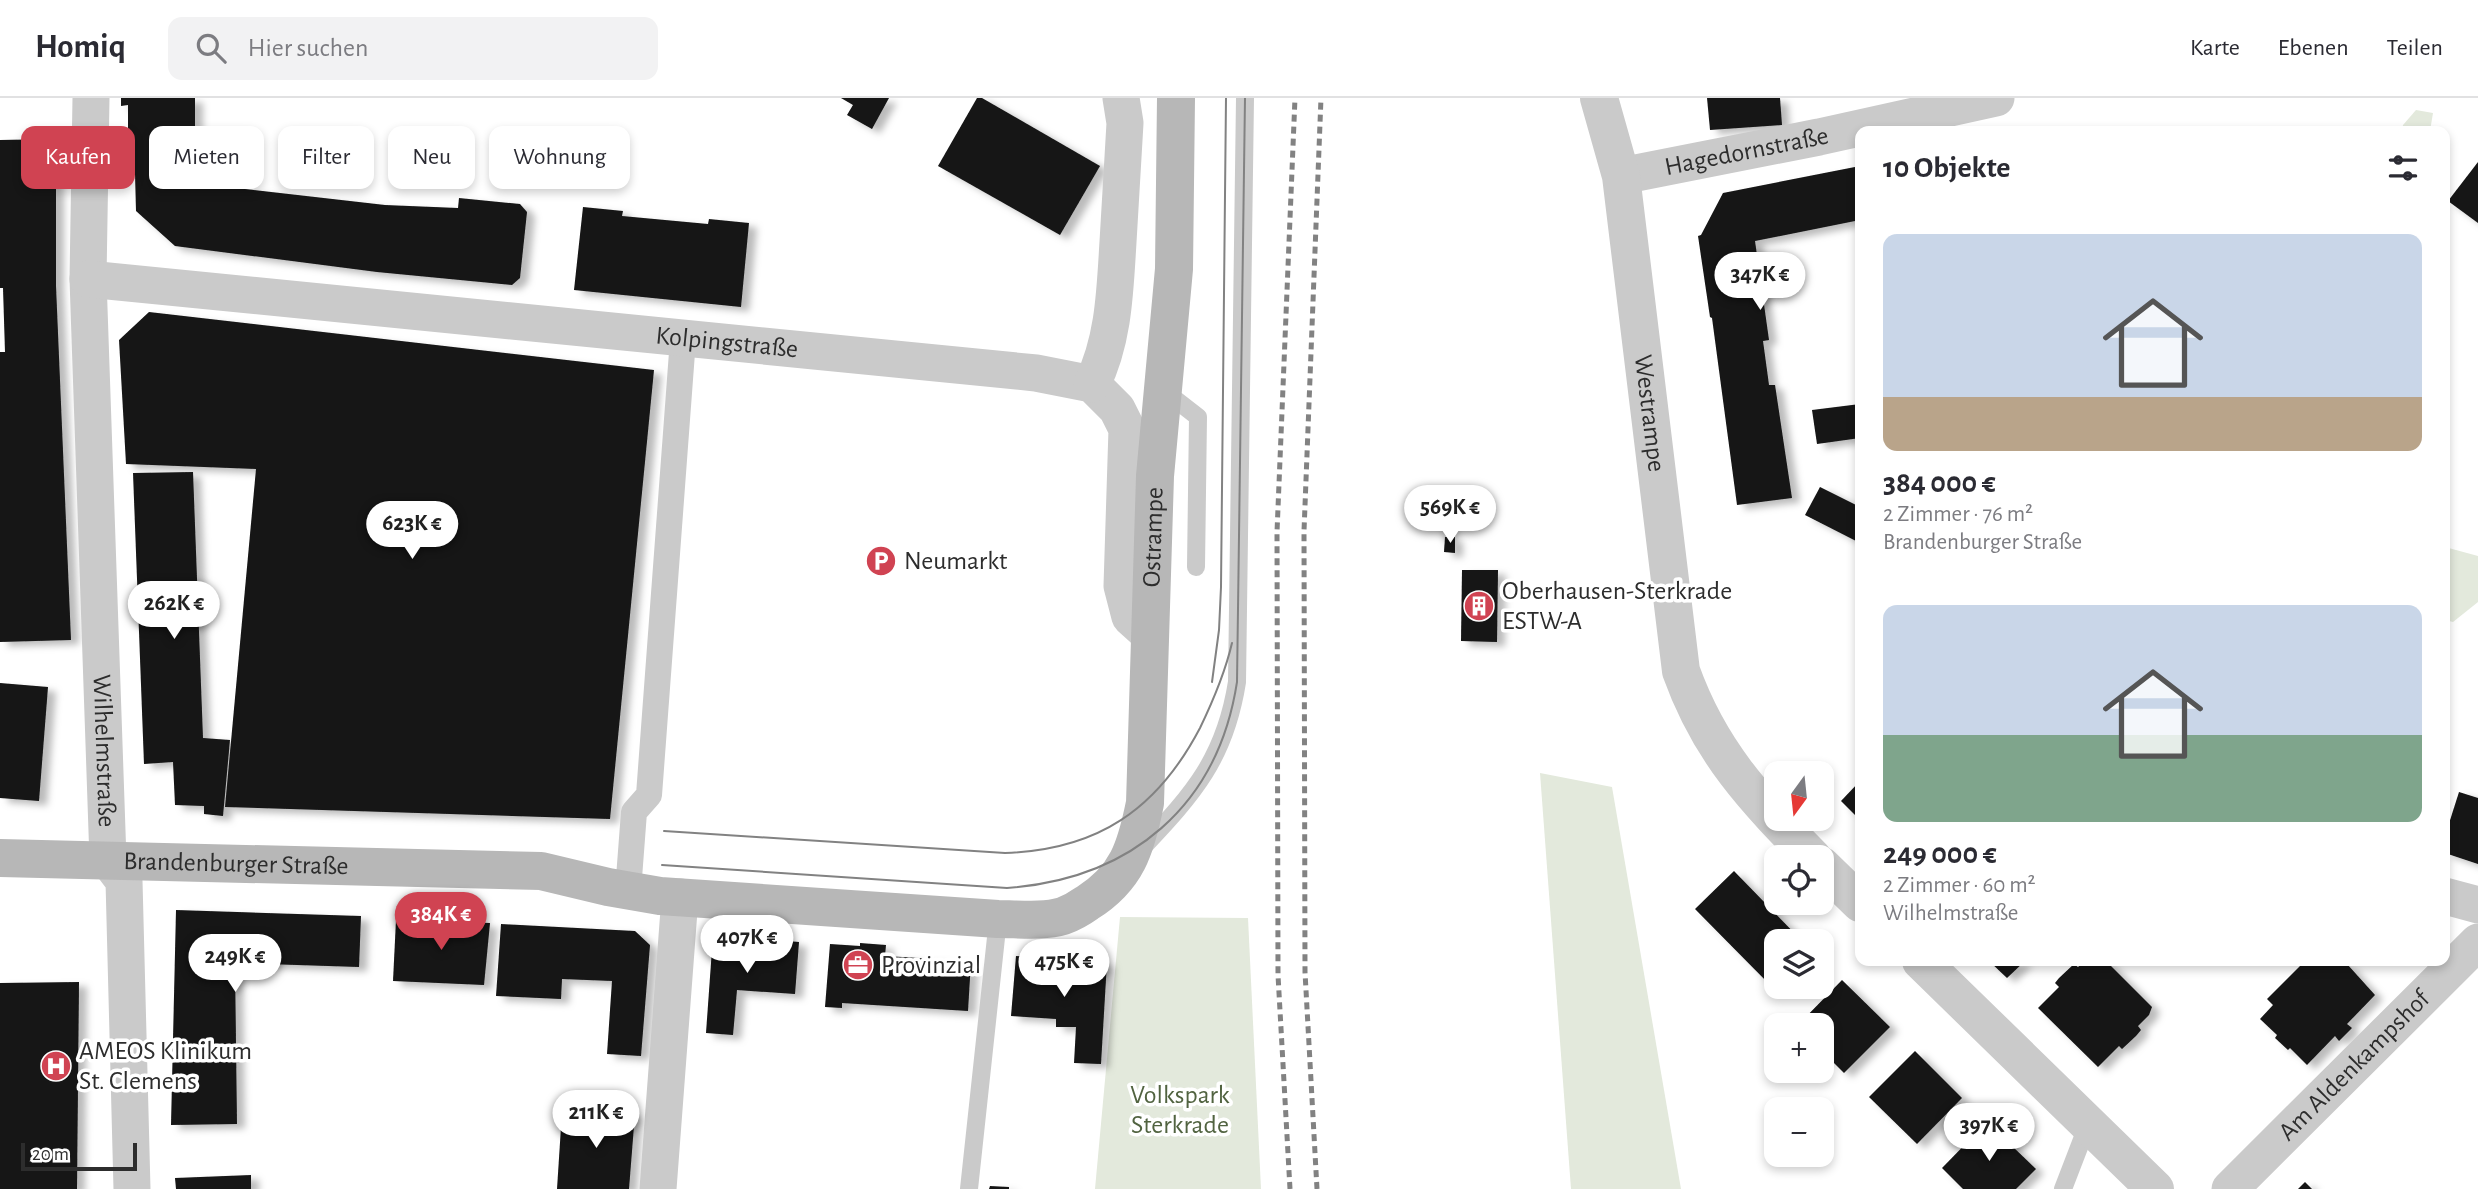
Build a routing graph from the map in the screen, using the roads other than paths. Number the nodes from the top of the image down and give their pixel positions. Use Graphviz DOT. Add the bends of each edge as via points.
graph roads {
  1 [pos="91,98"];
  2 [pos="1121,98"];
  3 [pos="1176,98"];
  4 [pos="1245,98"];
  5 [pos="1599,98"];
  6 [pos="1996,98"];
  7 [pos="1869,126"];
  8 [pos="1855,129"];
  9 [pos="1621,176"];
  10 [pos="88,279"];
  11 [pos="683,339"];
  12 [pos="1092,384"];
  13 [pos="1163,389"];
  14 [pos="1196,567"];
  15 [pos="1150,635"];
  16 [pos="1801,845"];
  17 [pos="0,858"];
  18 [pos="108,860"];
  19 [pos="1125,868"];
  20 [pos="1834,878"];
  21 [pos="628,891"];
  22 [pos="680,897"];
  23 [pos="2450,897"];
  24 [pos="1855,898"];
  25 [pos="2478,905"];
  26 [pos="998,919"];
  27 [pos="2478,942"];
  28 [pos="1926,966"];
  29 [pos="2088,1124"];
  30 [pos="132,1189"];
  31 [pos="658,1189"];
  32 [pos="969,1189"];
  33 [pos="2063,1189"];
  34 [pos="2155,1189"];
  35 [pos="2230,1189"];
  1 -- 10 [label="street, Wilhelmstraße"];
  2 -- 12 [label="street" via="1125,123 1115,280 1104,361"];
  3 -- 13 [label="main road, Ostrampe" via="1174,269"];
  4 -- 19 [label="lane" via="1237,682 1221,745 1194,791"];
  5 -- 9 [label="street, Westrampe"];
  6 -- 7 [label="street, Hagedornstraße"];
  8 -- 9 [label="street, Hagedornstraße"];
  9 -- 16 [label="street, Westrampe" via="1681,671 1693,705 1738,778"];
  10 -- 11 [label="street, Kolpingstraße"];
  10 -- 18 [label="street, Wilhelmstraße"];
  11 -- 12 [label="street, Kolpingstraße" via="1037,373"];
  11 -- 21 [label="street" via="649,795 634,812"];
  12 -- 15 [label="street" via="1116,409 1127,429 1122,586 1130,617"];
  13 -- 14 [label="lane" via="1198,417"];
  13 -- 15 [label="main road, Ostrampe"];
  15 -- 19 [label="main road, Ostrampe" via="1145,803"];
  17 -- 18 [label="main road, Brandenburger Straße"];
  18 -- 21 [label="main road, Brandenburger Straße" via="541,871"];
  18 -- 30 [label="street, Wilhelmstraße" via="124,881"];
  19 -- 26 [label="main road, Brandenburger Straße" via="1108,889 1063,916"];
  20 -- 24 [label="street"];
  21 -- 22 [label="main road, Brandenburger Straße"];
  22 -- 26 [label="main road, Brandenburger Straße"];
  22 -- 31 [label="street"];
  23 -- 25 [label="street"];
  26 -- 32 [label="lane"];
  27 -- 35 [label="street, Am Aldenkampshof"];
  28 -- 29 [label="street"];
  29 -- 33 [label="lane"];
  29 -- 34 [label="street"];
}
